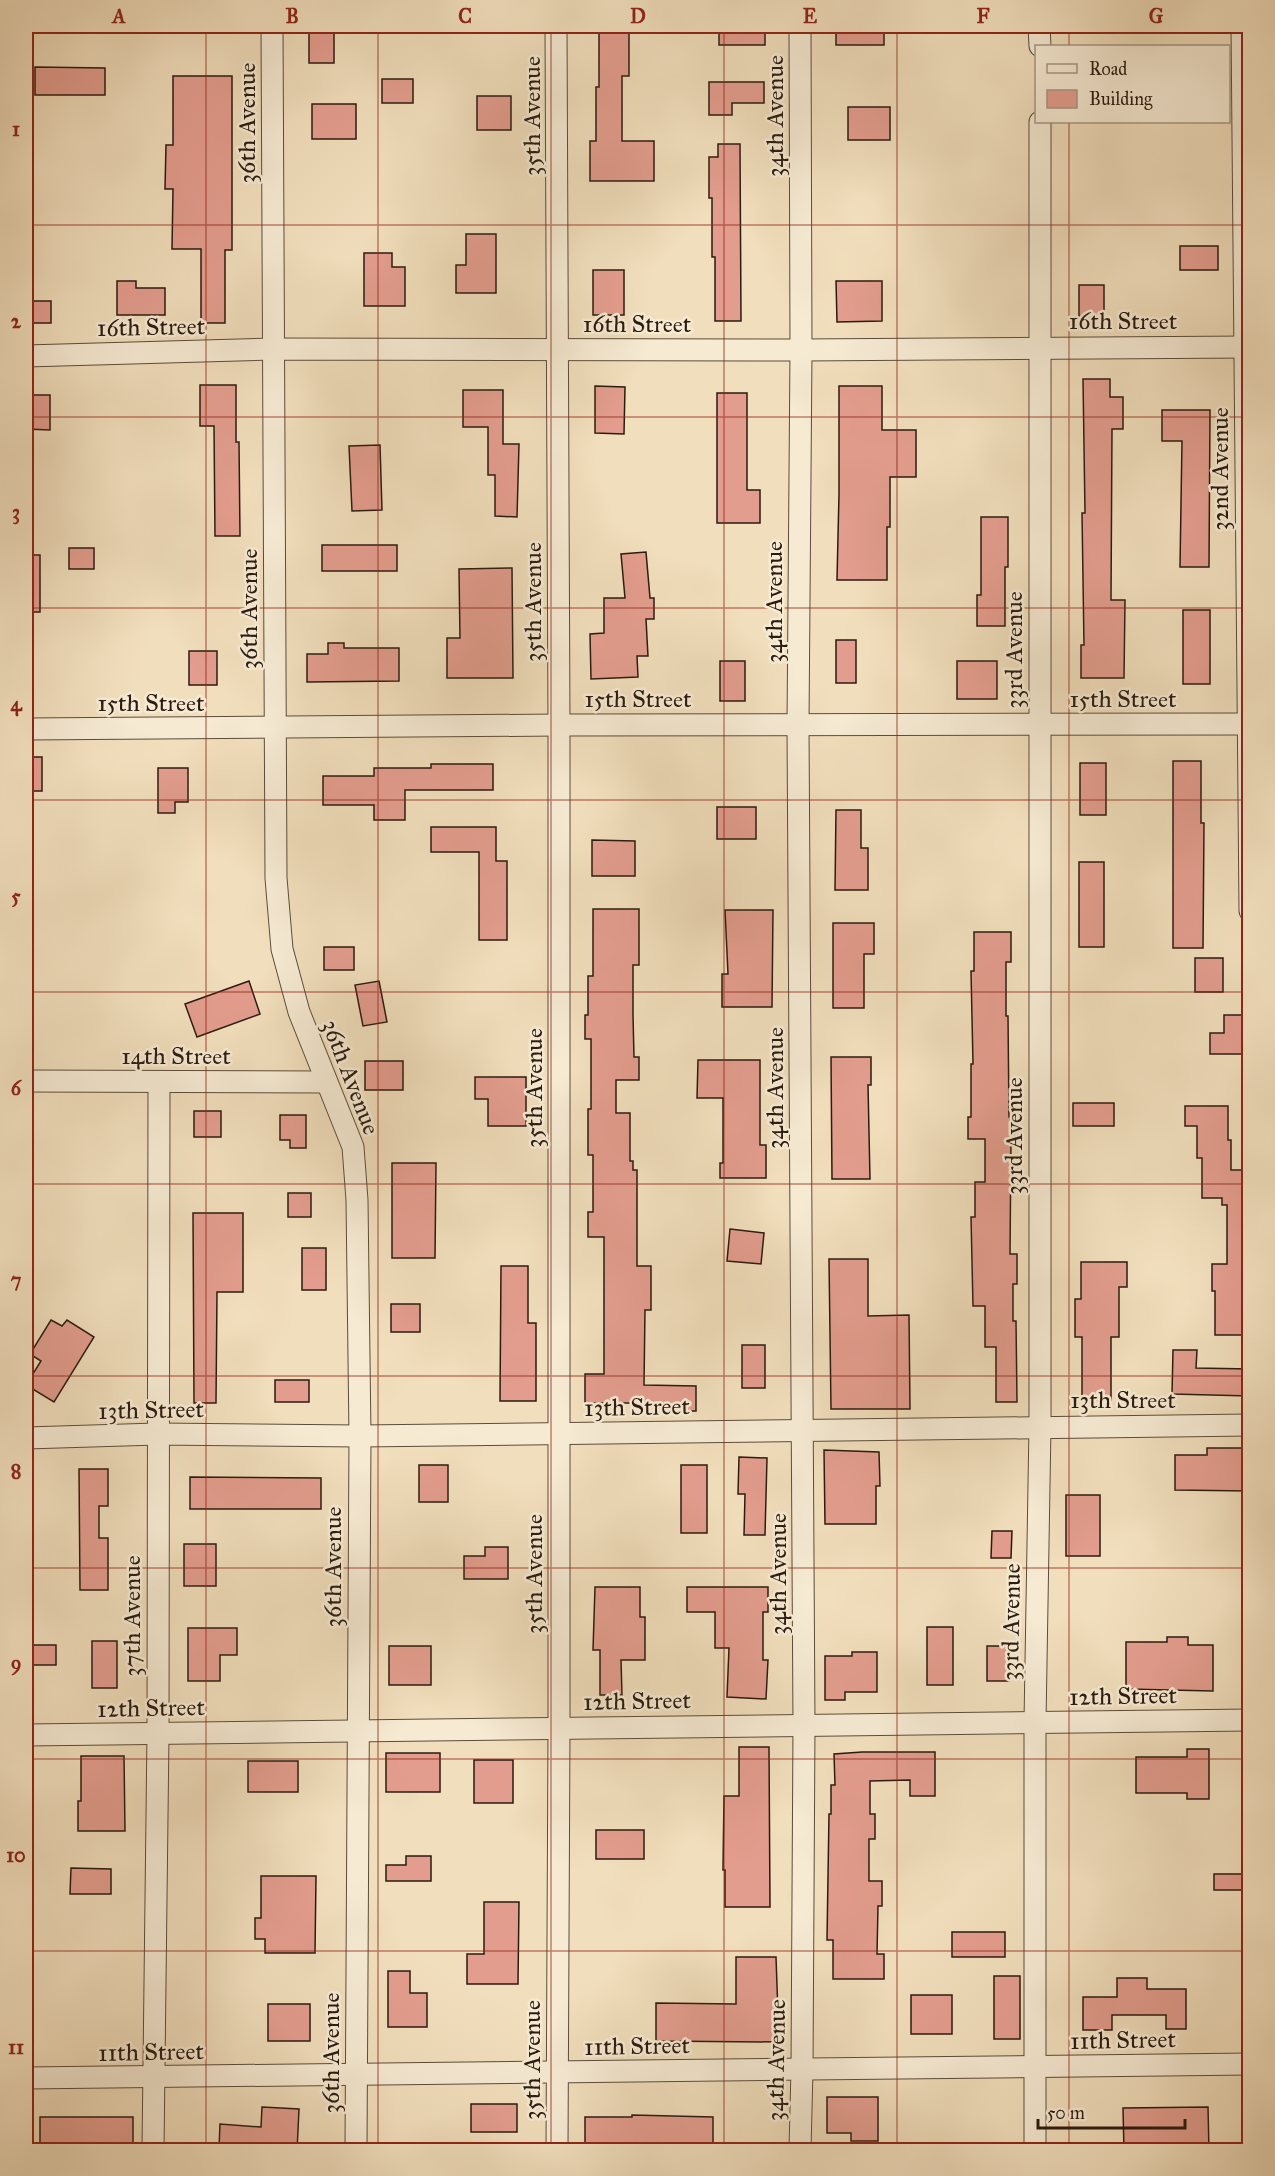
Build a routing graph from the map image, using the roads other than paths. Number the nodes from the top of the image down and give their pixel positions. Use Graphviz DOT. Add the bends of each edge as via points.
graph roads {
  1 [pos="272,26"];
  2 [pos="556,26"];
  3 [pos="800,26"];
  4 [pos="1040,26"];
  5 [pos="1242,26"];
  6 [pos="1040,45"];
  7 [pos="1040,123"];
  8 [pos="1040,347"];
  9 [pos="1247,347"];
  10 [pos="273,350"];
  11 [pos="558,350"];
  12 [pos="801,350"];
  13 [pos="26,356"];
  14 [pos="1248,724"];
  15 [pos="559,725"];
  16 [pos="1039,725"];
  17 [pos="798,726"];
  18 [pos="274,728"];
  19 [pos="26,729"];
  20 [pos="1250,912"];
  21 [pos="26,1082"];
  22 [pos="159,1082"];
  23 [pos="326,1082"];
  24 [pos="1250,1425"];
  25 [pos="1040,1426"];
  26 [pos="804,1430"];
  27 [pos="158,1434"];
  28 [pos="560,1434"];
  29 [pos="360,1436"];
  30 [pos="26,1438"];
  31 [pos="1250,1720"];
  32 [pos="1035,1722"];
  33 [pos="804,1725"];
  34 [pos="560,1728"];
  35 [pos="357,1732"];
  36 [pos="158,1733"];
  37 [pos="26,1735"];
  38 [pos="1250,2064"];
  39 [pos="1035,2067"];
  40 [pos="802,2069"];
  41 [pos="557,2073"];
  42 [pos="357,2075"];
  43 [pos="152,2077"];
  44 [pos="26,2078"];
  45 [pos="153,2151"];
  46 [pos="356,2151"];
  47 [pos="557,2151"];
  48 [pos="800,2151"];
  49 [pos="1035,2151"];
  1 -- 10 [label="street, 36th Avenue"];
  2 -- 11 [label="street, 35th Avenue"];
  3 -- 12 [label="street, 34th Avenue"];
  4 -- 6 [label="street"];
  5 -- 9 [label="street, 32nd Avenue"];
  7 -- 8 [label="street, 33rd Avenue"];
  8 -- 9 [label="street, 16th Street"];
  8 -- 12 [label="street, 16th Street"];
  8 -- 16 [label="street, 33rd Avenue"];
  9 -- 14 [label="street, 32nd Avenue"];
  10 -- 11 [label="street, 16th Street"];
  10 -- 13 [label="street, 16th Street"];
  10 -- 18 [label="street, 36th Avenue"];
  11 -- 12 [label="street, 16th Street"];
  11 -- 15 [label="street, 35th Avenue"];
  12 -- 17 [label="street, 34th Avenue"];
  14 -- 16 [label="street, 15th Street"];
  14 -- 20 [label="street, 32nd Avenue"];
  15 -- 17 [label="street, 15th Street"];
  15 -- 18 [label="street, 15th Street"];
  15 -- 28 [label="street, 35th Avenue"];
  16 -- 17 [label="street, 15th Street"];
  16 -- 25 [label="street, 33rd Avenue"];
  17 -- 26 [label="street, 34th Avenue"];
  18 -- 19 [label="street, 15th Street"];
  18 -- 23 [label="street, 36th Avenue" via="276,878 282,949 299,1012"];
  21 -- 22 [label="street, 14th Street"];
  22 -- 23 [label="street, 14th Street"];
  22 -- 27 [label="street, 37th Avenue"];
  23 -- 29 [label="street, 36th Avenue" via="353,1147"];
  24 -- 25 [label="street, 13th Street"];
  25 -- 26 [label="street, 13th Street"];
  25 -- 32 [label="street, 33rd Avenue"];
  26 -- 28 [label="street, 13th Street"];
  26 -- 33 [label="street, 34th Avenue"];
  27 -- 29 [label="street, 13th Street"];
  27 -- 30 [label="street, 13th Street"];
  27 -- 36 [label="street, 37th Avenue"];
  28 -- 29 [label="street, 13th Street"];
  28 -- 34 [label="street, 35th Avenue"];
  29 -- 35 [label="street, 36th Avenue"];
  31 -- 32 [label="street, 12th Street"];
  32 -- 33 [label="street, 12th Street"];
  32 -- 39 [label="street, 33rd Avenue"];
  33 -- 34 [label="street, 12th Street"];
  33 -- 40 [label="street, 34th Avenue"];
  34 -- 35 [label="street, 12th Street"];
  34 -- 41 [label="street, 35th Avenue"];
  35 -- 36 [label="street, 12th Street"];
  35 -- 42 [label="street, 36th Avenue"];
  36 -- 37 [label="street, 12th Street"];
  36 -- 43 [label="street, 37th Avenue"];
  38 -- 39 [label="street, 11th Street"];
  39 -- 40 [label="street, 11th Street"];
  39 -- 49 [label="street, 33rd Avenue"];
  40 -- 41 [label="street, 11th Street"];
  40 -- 48 [label="street, 34th Avenue"];
  41 -- 42 [label="street, 11th Street"];
  41 -- 47 [label="street, 35th Avenue"];
  42 -- 43 [label="street, 11th Street"];
  42 -- 46 [label="street, 36th Avenue"];
  43 -- 44 [label="street, 11th Street"];
  43 -- 45 [label="street, 37th Avenue"];
}
